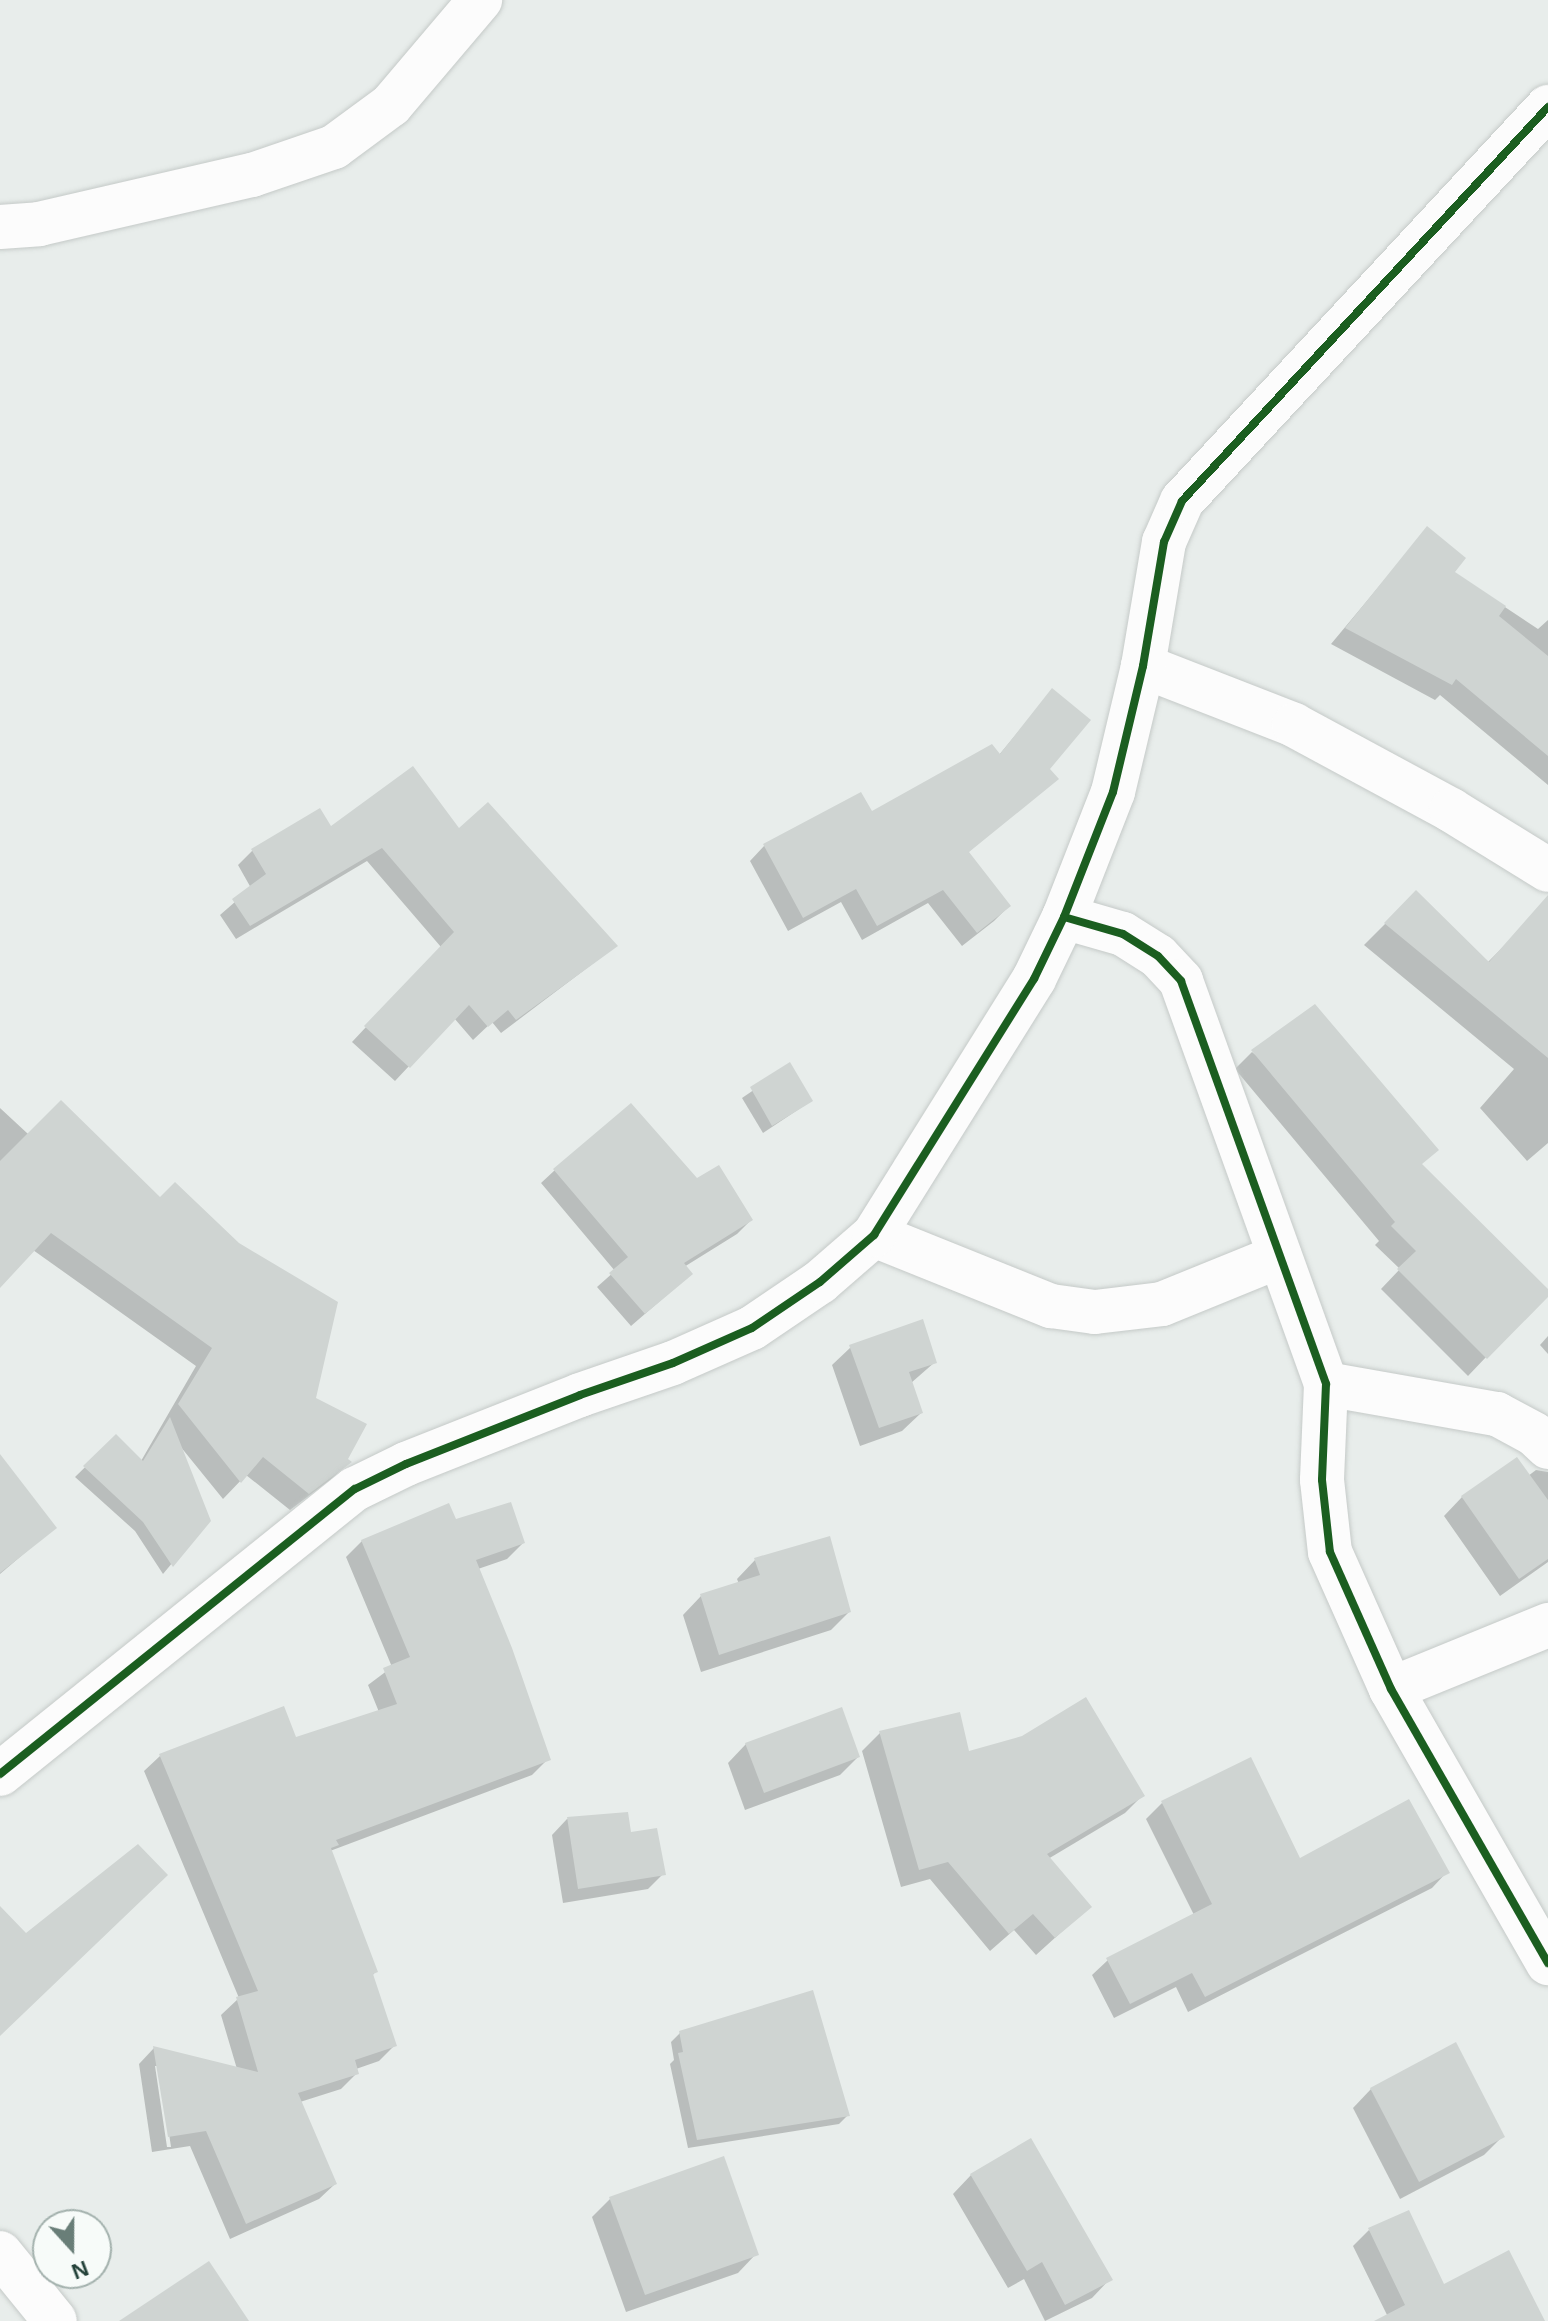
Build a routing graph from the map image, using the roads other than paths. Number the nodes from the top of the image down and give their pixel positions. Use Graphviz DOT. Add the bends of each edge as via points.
graph roads {
  1 [pos="480,0"];
  2 [pos="1548,107"];
  3 [pos="0,227"];
  4 [pos="1143,666"];
  5 [pos="1548,870"];
  6 [pos="1064,917"];
  7 [pos="874,1235"];
  8 [pos="1280,1256"];
  9 [pos="1326,1384"];
  10 [pos="1548,1447"];
  11 [pos="1548,1625"];
  12 [pos="1391,1689"];
  13 [pos="0,1774"];
  14 [pos="1548,1963"];
  15 [pos="0,2253"];
  16 [pos="55,2321"];
  1 -- 3 [label="street" via="391,105 334,147 252,175 39,224"];
  2 -- 4 [label="street" via="1182,501 1164,542"];
  4 -- 5 [label="street" via="1294,725 1451,810"];
  4 -- 6 [label="street" via="1113,792"];
  6 -- 7 [label="street" via="1034,979"];
  6 -- 8 [label="street" via="1123,934 1158,956 1181,981"];
  7 -- 8 [label="street" via="1051,1306 1095,1312 1162,1304"];
  7 -- 13 [label="street" via="820,1282 752,1328 406,1464 355,1489"];
  8 -- 9 [label="street"];
  9 -- 10 [label="street" via="1497,1414"];
  9 -- 12 [label="street" via="1322,1480 1330,1552"];
  11 -- 12 [label="street"];
  12 -- 14 [label="street"];
  15 -- 16 [label="street"];
}
